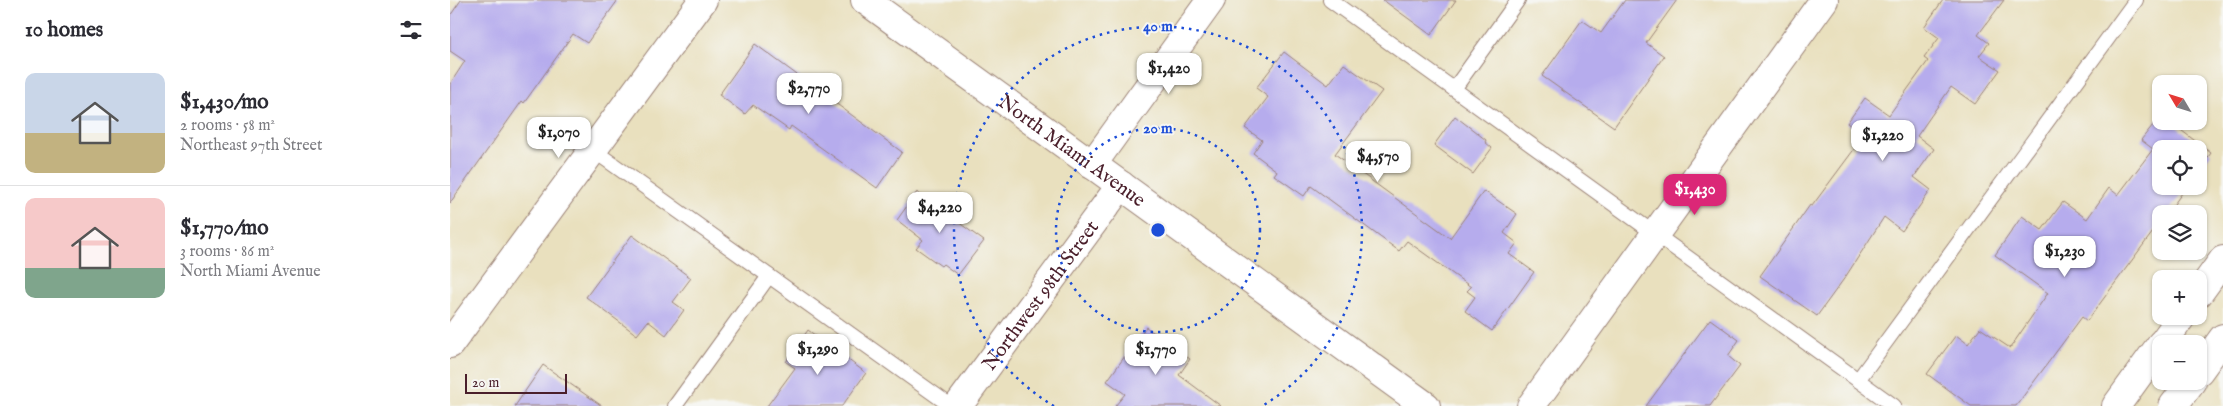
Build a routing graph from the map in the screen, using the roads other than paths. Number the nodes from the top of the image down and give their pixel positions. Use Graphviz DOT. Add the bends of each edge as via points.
graph roads {
  1 [pos="703,0"];
  2 [pos="865,0"];
  3 [pos="1211,0"];
  4 [pos="1330,0"];
  5 [pos="1518,0"];
  6 [pos="1824,0"];
  7 [pos="2136,0"];
  8 [pos="1454,89"];
  9 [pos="593,150"];
  10 [pos="1092,164"];
  11 [pos="1121,185"];
  12 [pos="1656,234"];
  13 [pos="2223,260"];
  14 [pos="769,276"];
  15 [pos="2207,282"];
  16 [pos="2223,338"];
  17 [pos="450,344"];
  18 [pos="2152,356"];
  19 [pos="2207,360"];
  20 [pos="1858,380"];
  21 [pos="2186,390"];
  22 [pos="675,406"];
  23 [pos="951,406"];
  24 [pos="958,406"];
  25 [pos="1426,406"];
  26 [pos="1531,406"];
  27 [pos="1894,406"];
  28 [pos="2116,406"];
  29 [pos="2174,406"];
  1 -- 9 [label="street"];
  2 -- 10 [label="street, North Miami Avenue"];
  3 -- 10 [label="street"];
  4 -- 8 [label="lane"];
  5 -- 8 [label="lane"];
  6 -- 12 [label="street"];
  7 -- 20 [label="lane"];
  8 -- 12 [label="lane"];
  9 -- 14 [label="lane"];
  9 -- 17 [label="street"];
  10 -- 11 [label="street, North Miami Avenue"];
  11 -- 24 [label="street, Northwest 98th Street"];
  11 -- 25 [label="street, North Miami Avenue"];
  12 -- 20 [label="lane"];
  12 -- 26 [label="street"];
  13 -- 15 [label="street"];
  14 -- 22 [label="lane"];
  14 -- 23 [label="lane"];
  16 -- 19 [label="street"];
  18 -- 28 [label="street"];
  20 -- 27 [label="lane"];
  21 -- 29 [label="street"];
}
